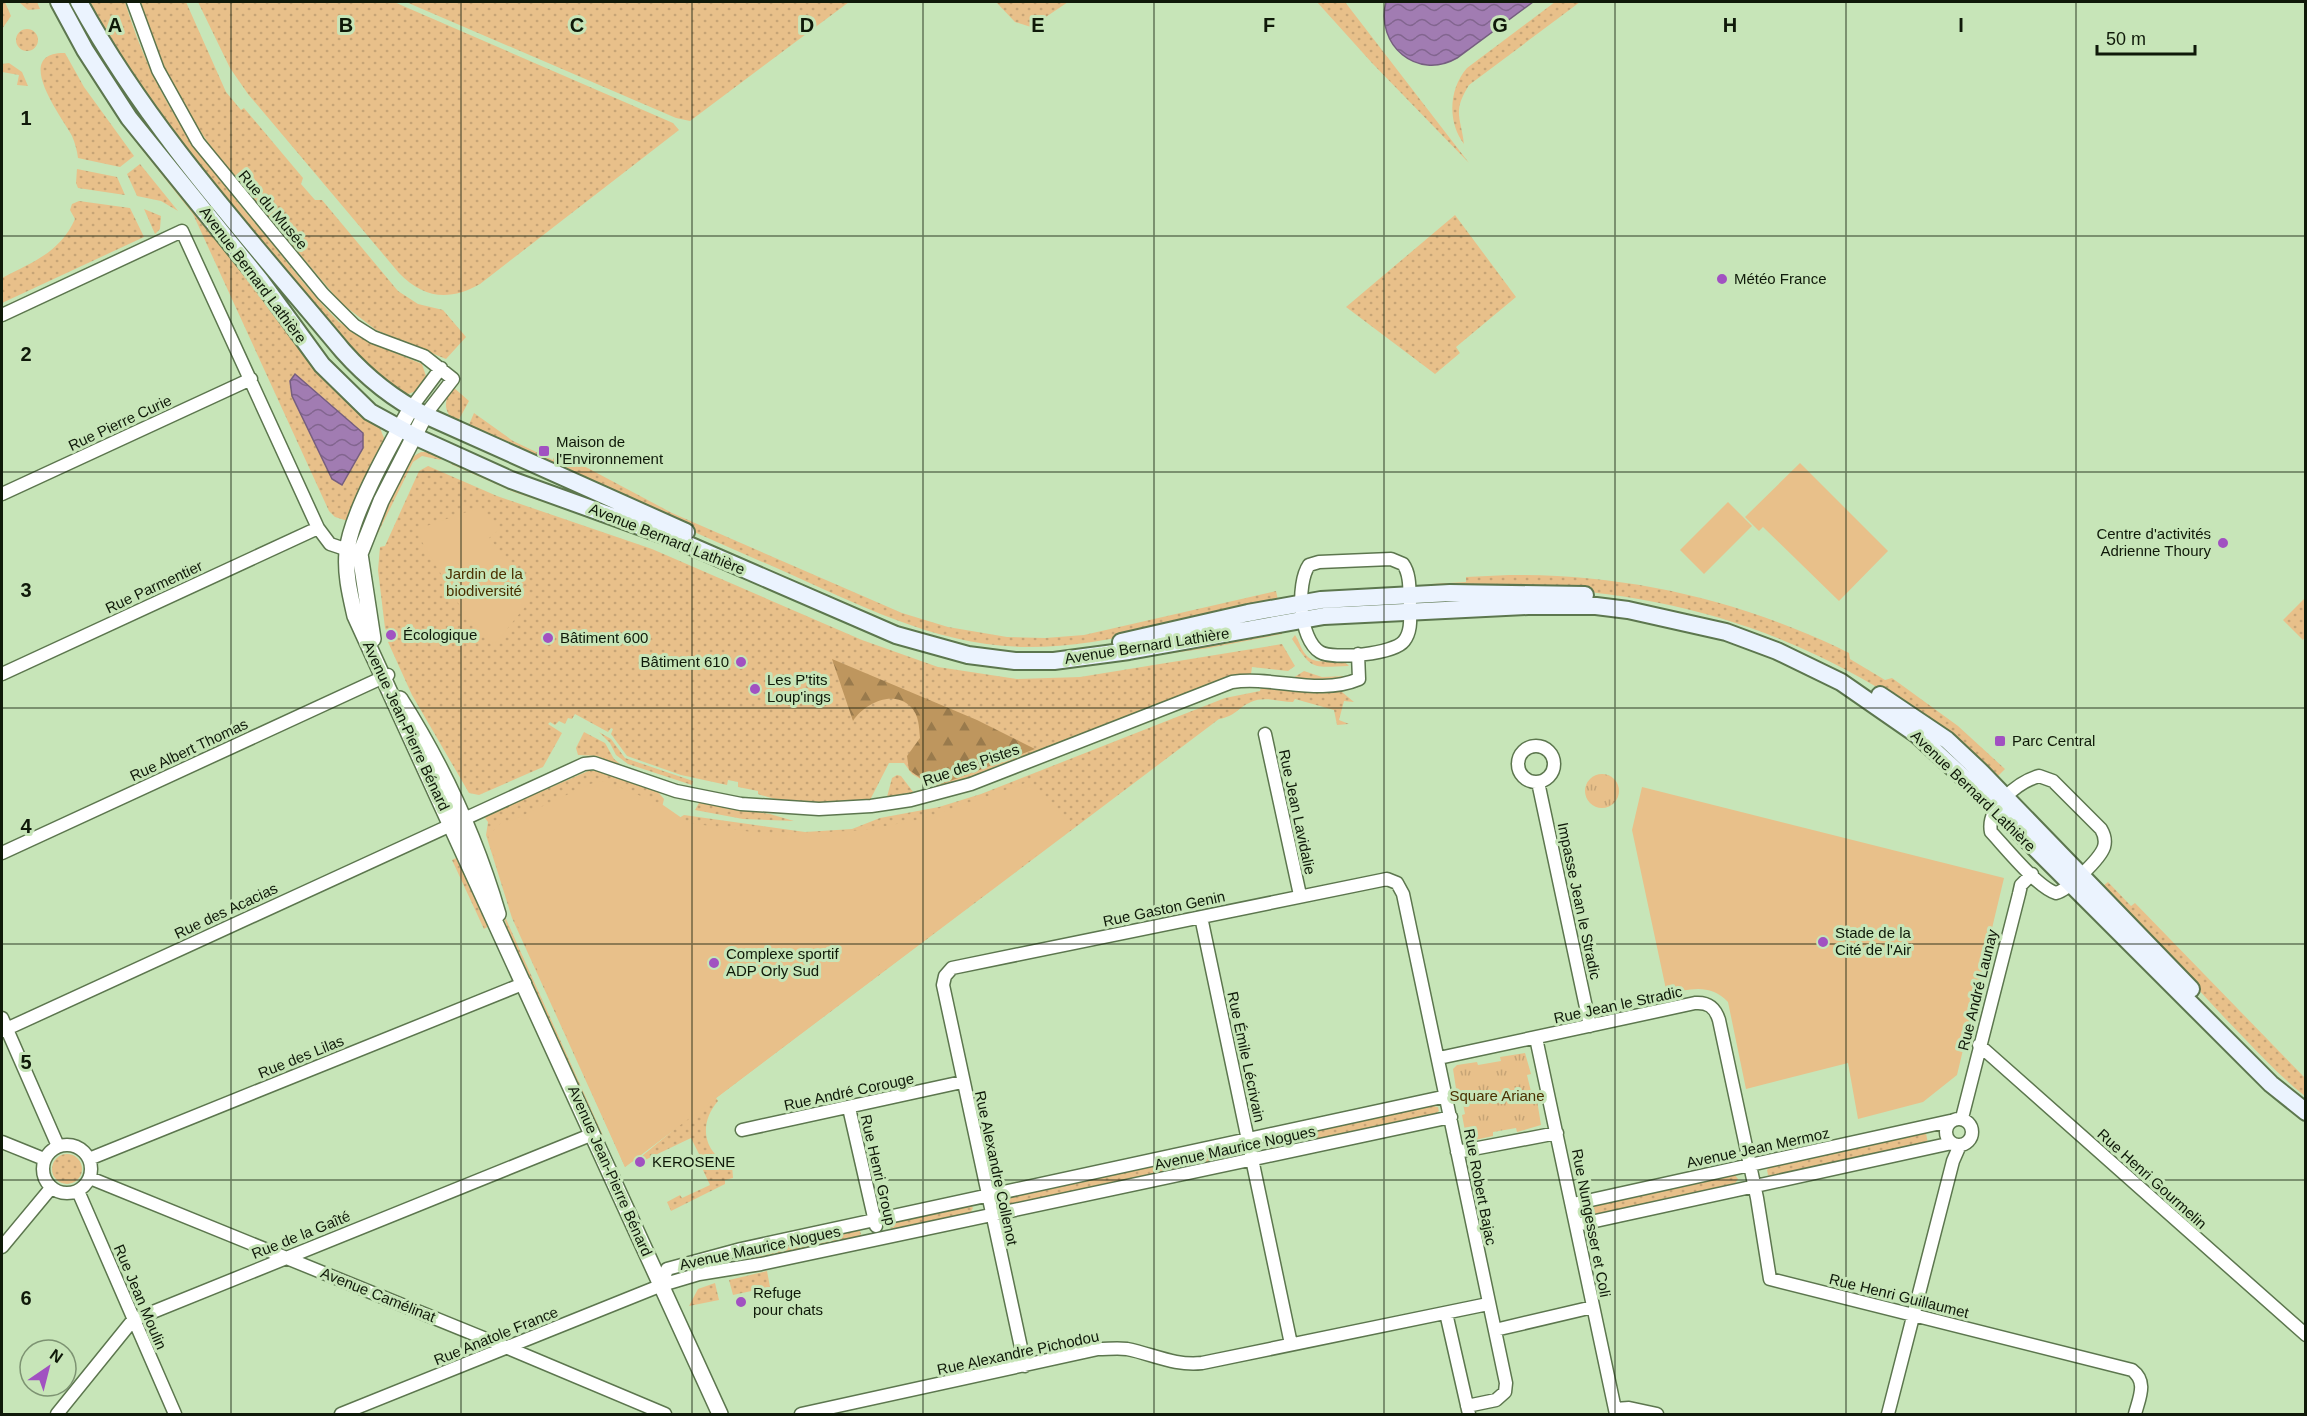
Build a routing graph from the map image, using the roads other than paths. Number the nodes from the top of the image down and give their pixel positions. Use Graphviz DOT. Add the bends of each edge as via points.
graph roads {
  1 [pos="59,2"];
  2 [pos="79,2"];
  3 [pos="133,2"];
  4 [pos="2,315"];
  5 [pos="441,368"];
  6 [pos="251,379"];
  7 [pos="418,412"];
  8 [pos="407,432"];
  9 [pos="2,494"];
  10 [pos="318,528"];
  11 [pos="353,552"];
  12 [pos="1409,604"];
  13 [pos="1303,611"];
  14 [pos="1358,654"];
  15 [pos="2,674"];
  16 [pos="385,676"];
  17 [pos="1265,734"];
  18 [pos="1538,782"];
  19 [pos="2001,804"];
  20 [pos="457,822"];
  21 [pos="2,853"];
  22 [pos="2032,874"];
  23 [pos="2075,879"];
  24 [pos="1392,880"];
  25 [pos="1300,895"];
  26 [pos="1201,917"];
  27 [pos="945,976"];
  28 [pos="525,983"];
  29 [pos="3,1026"];
  30 [pos="1590,1026"];
  31 [pos="1536,1038"];
  32 [pos="1979,1045"];
  33 [pos="1439,1058"];
  34 [pos="962,1082"];
  35 [pos="1447,1096"];
  36 [pos="2306,1101"];
  37 [pos="849,1108"];
  38 [pos="2306,1112"];
  39 [pos="1451,1117"];
  40 [pos="1956,1120"];
  41 [pos="742,1130"];
  42 [pos="1557,1133"];
  43 [pos="593,1134"];
  44 [pos="1247,1139"];
  45 [pos="2,1142"];
  46 [pos="1956,1144"];
  47 [pos="58,1146"];
  48 [pos="1457,1152"];
  49 [pos="44,1159"];
  50 [pos="89,1159"];
  51 [pos="1252,1160"];
  52 [pos="1750,1166"];
  53 [pos="90,1178"];
  54 [pos="1754,1186"];
  55 [pos="51,1188"];
  56 [pos="78,1191"];
  57 [pos="986,1195"];
  58 [pos="1573,1204"];
  59 [pos="991,1215"];
  60 [pos="874,1220"];
  61 [pos="1577,1225"];
  62 [pos="878,1239"];
  63 [pos="2,1247"];
  64 [pos="285,1257"];
  65 [pos="662,1285"];
  66 [pos="1488,1304"];
  67 [pos="1593,1307"];
  68 [pos="1446,1313"];
  69 [pos="1914,1314"];
  70 [pos="133,1320"];
  71 [pos="1495,1330"];
  72 [pos="2306,1335"];
  73 [pos="1291,1344"];
  74 [pos="508,1348"];
  75 [pos="1025,1366"];
  76 [pos="1468,1410"];
  77 [pos="1616,1412"];
  78 [pos="717,1413"];
  79 [pos="57,1414"];
  80 [pos="175,1414"];
  81 [pos="341,1414"];
  82 [pos="664,1414"];
  83 [pos="801,1414"];
  84 [pos="1657,1414"];
  85 [pos="1888,1414"];
  86 [pos="2135,1414"];
  1 -- 8 [label="main road, Avenue Bernard Lathière" via="129,118 260,280 322,365 357,401"];
  2 -- 7 [label="main road, Avenue Bernard Lathière" via="127,84 190,165 359,369 393,398"];
  3 -- 5 [label="street, Rue du Musée" via="158,70 198,141 316,285 354,325 424,356"];
  4 -- 6 [label="street" via="182,231"];
  5 -- 7 [label="street"];
  5 -- 7 [label="street, Rue du Musée" via="453,379"];
  6 -- 9 [label="street, Rue Pierre Curie"];
  6 -- 10 [label="street"];
  7 -- 8 [label="street, Avenue Jean-Pierre Bénard"];
  7 -- 13 [label="main road, Avenue Bernard Lathière" via="876,616 972,646 1023,651 1088,648"];
  8 -- 11 [label="street, Avenue Jean-Pierre Bénard" via="355,520"];
  8 -- 13 [label="main road, Avenue Bernard Lathière" via="512,480 675,539 896,635 968,656 1015,661 1091,657"];
  10 -- 11 [label="street" via="330,544"];
  10 -- 15 [label="street, Rue Parmentier"];
  11 -- 16 [label="street, Avenue Jean-Pierre Bénard" via="347,584 356,616"];
  12 -- 13 [label="main road, Avenue Bernard Lathière"];
  12 -- 13 [label="street" via="1406,567 1396,559 1319,562 1306,571"];
  12 -- 14 [label="street" via="1410,628 1402,643 1389,650"];
  12 -- 19 [label="main road, Avenue Bernard Lathière" via="1596,606 1668,617 1726,632 1841,682 1882,709"];
  13 -- 14 [label="street" via="1310,641 1319,651"];
  14 -- 20 [label="street, Rue des Pistes" via="1359,679 1351,682 1323,686 1232,682 971,784 911,800 819,809 751,805 676,791 594,763 569,770"];
  16 -- 20 [label="street, Avenue Jean-Pierre Bénard"];
  16 -- 21 [label="street, Rue Albert Thomas"];
  17 -- 25 [label="street, Rue Jean Lavidalie"];
  18 -- 30 [label="street, Impasse Jean le Stradic"];
  19 -- 22 [label="street" via="1990,819 1991,832"];
  19 -- 23 [label="main road, Avenue Bernard Lathière"];
  19 -- 23 [label="street" via="2026,780 2046,777 2101,829 2105,843 2099,856"];
  20 -- 28 [label="street, Avenue Jean-Pierre Bénard" via="491,890 500,929"];
  20 -- 29 [label="street, Rue des Acacias"];
  22 -- 23 [label="street" via="2049,891 2062,891"];
  22 -- 32 [label="street, Rue André Launay" via="2019,894"];
  23 -- 36 [label="main road, Avenue Bernard Lathière" via="2281,1082"];
  23 -- 38 [label="main road, Avenue Bernard Lathière" via="2271,1084"];
  24 -- 25 [label="street, Rue Gaston Genin"];
  24 -- 33 [label="street, Rue Robert Bajac" via="1401,887"];
  25 -- 26 [label="street, Rue Gaston Genin"];
  26 -- 27 [label="street, Rue Gaston Genin" via="952,968"];
  26 -- 44 [label="street, Rue Émile Lécrivain"];
  27 -- 34 [label="street, Rue Alexandre Collenot" via="943,985"];
  28 -- 43 [label="street, Avenue Jean-Pierre Bénard"];
  28 -- 50 [label="street, Rue des Lilas"];
  29 -- 47 [label="street"];
  30 -- 31 [label="street, Rue Jean le Stradic"];
  30 -- 52 [label="street, Rue Jean le Stradic" via="1695,1003 1714,1009"];
  31 -- 33 [label="street, Rue Jean le Stradic"];
  31 -- 42 [label="street, Rue Nungesser et Coli"];
  32 -- 40 [label="street, Rue André Launay"];
  32 -- 72 [label="street, Rue Henri Gourmelin"];
  33 -- 35 [label="street, Rue Robert Bajac"];
  34 -- 37 [label="street, Rue André Corouge"];
  34 -- 57 [label="street, Rue Alexandre Collenot"];
  35 -- 39 [label="street, Rue Robert Bajac"];
  35 -- 44 [label="street, Avenue Maurice Nogues"];
  37 -- 41 [label="street, Rue André Corouge"];
  37 -- 60 [label="street, Rue Henri Group"];
  39 -- 48 [label="street, Rue Robert Bajac"];
  39 -- 51 [label="street, Avenue Maurice Nogues"];
  40 -- 46 [label="street" via="1946,1132"];
  40 -- 46 [label="street" via="1972,1126 1972,1135 1968,1142"];
  40 -- 52 [label="street, Avenue Jean Mermoz"];
  42 -- 48 [label="street"];
  42 -- 58 [label="street, Rue Nungesser et Coli"];
  43 -- 64 [label="street, Rue de la Gaîté"];
  43 -- 65 [label="street, Avenue Jean-Pierre Bénard"];
  44 -- 51 [label="street, Rue Émile Lécrivain"];
  44 -- 57 [label="street, Avenue Maurice Nogues"];
  45 -- 49 [label="street"];
  46 -- 54 [label="street"];
  46 -- 69 [label="street"];
  47 -- 49 [label="street"];
  47 -- 50 [label="street" via="72,1145"];
  48 -- 66 [label="street, Rue Robert Bajac"];
  49 -- 55 [label="street" via="43,1175"];
  50 -- 53 [label="street"];
  51 -- 59 [label="street, Avenue Maurice Nogues"];
  51 -- 73 [label="street, Rue Émile Lécrivain"];
  52 -- 54 [label="street, Rue Henri Guillaumet"];
  52 -- 58 [label="street, Avenue Jean Mermoz"];
  53 -- 56 [label="street"];
  53 -- 64 [label="street, Avenue Camélinat"];
  54 -- 61 [label="street"];
  54 -- 69 [label="street, Rue Henri Guillaumet" via="1770,1279"];
  55 -- 56 [label="street" via="64,1193"];
  55 -- 63 [label="street"];
  56 -- 70 [label="street, Rue Jean Moulin"];
  57 -- 59 [label="street, Rue Alexandre Collenot"];
  57 -- 60 [label="street, Avenue Maurice Nogues"];
  58 -- 61 [label="street, Rue Nungesser et Coli"];
  59 -- 62 [label="street, Avenue Maurice Nogues"];
  59 -- 75 [label="street, Rue Alexandre Collenot"];
  60 -- 62 [label="street, Rue Henri Group"];
  60 -- 65 [label="street, Avenue Maurice Nogues" via="667,1269"];
  61 -- 67 [label="street, Rue Nungesser et Coli"];
  62 -- 65 [label="street, Avenue Maurice Nogues" via="699,1274"];
  64 -- 70 [label="street, Rue de la Gaîté"];
  64 -- 74 [label="street, Avenue Camélinat"];
  65 -- 74 [label="street, Rue Anatole France"];
  65 -- 78 [label="street, Avenue Jean-Pierre Bénard"];
  66 -- 68 [label="street, Rue Alexandre Pichodou"];
  66 -- 71 [label="street, Rue Robert Bajac"];
  67 -- 71 [label="street"];
  67 -- 77 [label="street, Rue Nungesser et Coli"];
  68 -- 73 [label="street, Rue Alexandre Pichodou"];
  68 -- 76 [label="street"];
  69 -- 85 [label="street"];
  69 -- 86 [label="street, Rue Henri Guillaumet" via="2132,1370 2142,1384"];
  70 -- 79 [label="street, Rue de la Gaîté"];
  70 -- 80 [label="street, Rue Jean Moulin"];
  71 -- 76 [label="street, Rue Robert Bajac" via="1505,1392 1496,1400"];
  73 -- 75 [label="street, Rue Alexandre Pichodou" via="1186,1365 1126,1349 1107,1349"];
  74 -- 81 [label="street, Rue Anatole France"];
  74 -- 82 [label="street, Avenue Camélinat"];
  75 -- 83 [label="street, Rue Alexandre Pichodou"];
  77 -- 84 [label="street" via="1629,1408"];
}
